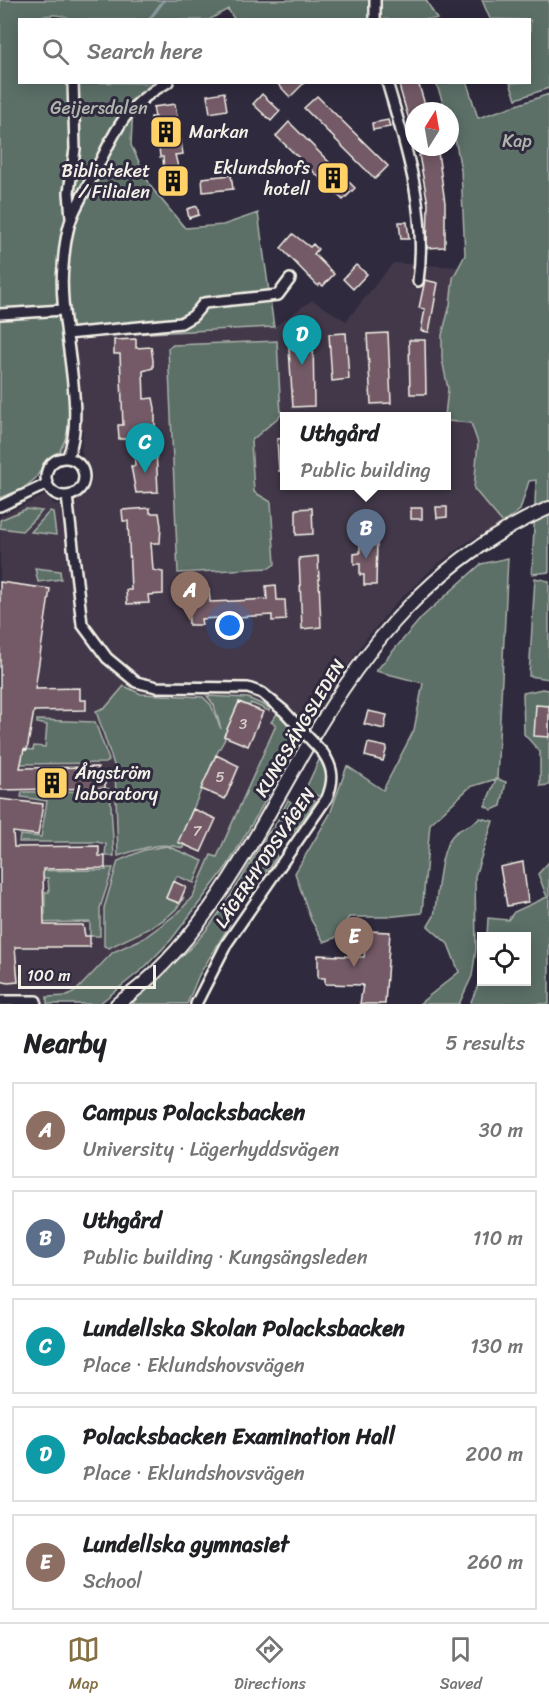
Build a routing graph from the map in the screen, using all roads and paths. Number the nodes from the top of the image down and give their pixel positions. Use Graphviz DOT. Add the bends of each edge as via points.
graph roads {
  1 [pos="375,0"];
  2 [pos="375,18"];
  3 [pos="73,84"];
  4 [pos="164,84"];
  5 [pos="388,84"];
  6 [pos="71,218"];
  7 [pos="290,279"];
  8 [pos="418,281"];
  9 [pos="63,310"];
  10 [pos="0,314"];
  11 [pos="67,334"];
  12 [pos="67,458"];
  13 [pos="47,484"];
  14 [pos="67,496"];
  15 [pos="0,506"];
  16 [pos="549,508"];
  17 [pos="0,1001"];
  18 [pos="36,1001"];
  19 [pos="117,1004"];
  20 [pos="196,1004"];
  1 -- 2 [label="street"];
  3 -- 6 [label="street"];
  4 -- 6 [label="street" via="123,117"];
  5 -- 8 [label="street" via="406,143 414,188 420,228"];
  6 -- 9 [label="street" via="63,268"];
  7 -- 11 [label="street" via="278,295 204,303 181,323"];
  9 -- 10 [label="street"];
  9 -- 11 [label="street"];
  11 -- 12 [label="street" via="75,423 73,447"];
  12 -- 13 [label="street" via="50,464"];
  12 -- 14 [label="street" via="81,466 84,478 79,490"];
  13 -- 14 [label="street" via="55,493"];
  13 -- 15 [label="street"];
  14 -- 20 [label="street, LÄGERHYDDSVÄGEN, bridge" via="82,624 107,658 136,682 157,687 248,688 262,693 323,753 333,772 327,798 227,943"];
  16 -- 19 [label="main road, KUNGSÄNGSLEDEN" via="497,535 440,575 403,609 370,647 221,891 176,948"];
  17 -- 18 [label="street"];
}
